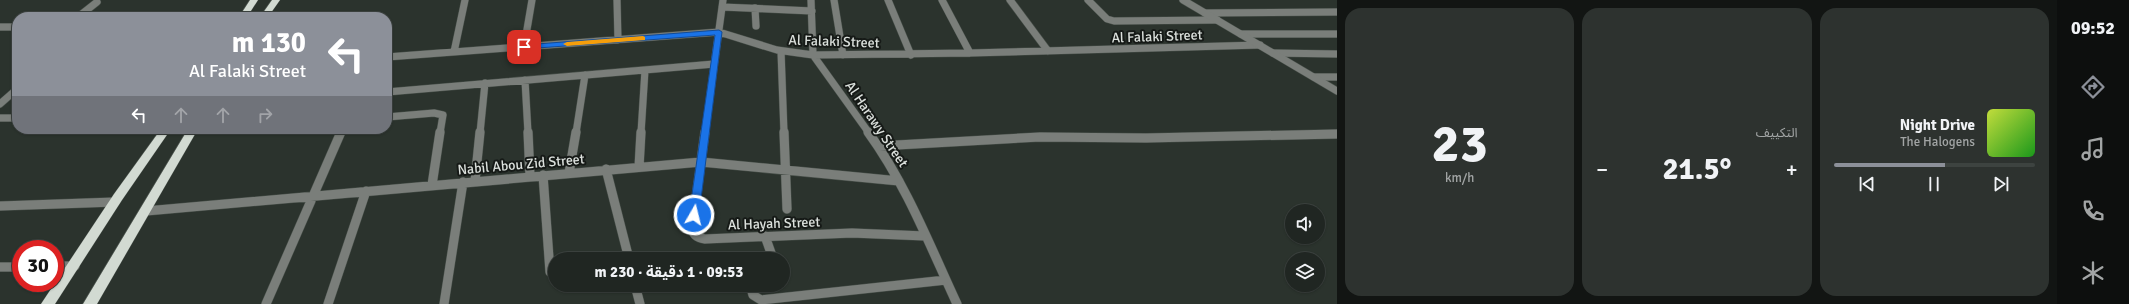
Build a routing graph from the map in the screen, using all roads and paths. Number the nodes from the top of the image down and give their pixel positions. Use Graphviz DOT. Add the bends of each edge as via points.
graph roads {
  1 [pos="254,0"];
  2 [pos="276,0"];
  3 [pos="465,0"];
  4 [pos="532,0"];
  5 [pos="617,0"];
  6 [pos="811,0"];
  7 [pos="834,0"];
  8 [pos="888,0"];
  9 [pos="942,0"];
  10 [pos="1010,0"];
  11 [pos="1088,0"];
  12 [pos="1183,0"];
  13 [pos="97,2"];
  14 [pos="723,4"];
  15 [pos="755,8"];
  16 [pos="812,10"];
  17 [pos="84,12"];
  18 [pos="246,12"];
  19 [pos="268,12"];
  20 [pos="1337,12"];
  21 [pos="1205,13"];
  22 [pos="1217,20"];
  23 [pos="756,26"];
  24 [pos="0,27"];
  25 [pos="12,27"];
  26 [pos="719,32"];
  27 [pos="1241,34"];
  28 [pos="1337,34"];
  29 [pos="618,40"];
  30 [pos="1260,45"];
  31 [pos="524,47"];
  32 [pos="781,51"];
  33 [pos="1048,51"];
  34 [pos="454,52"];
  35 [pos="970,53"];
  36 [pos="1273,53"];
  37 [pos="1337,54"];
  38 [pos="813,55"];
  39 [pos="844,55"];
  40 [pos="912,55"];
  41 [pos="392,57"];
  42 [pos="714,64"];
  43 [pos="645,70"];
  44 [pos="586,75"];
  45 [pos="1314,77"];
  46 [pos="1337,77"];
  47 [pos="525,80"];
  48 [pos="485,84"];
  49 [pos="1337,91"];
  50 [pos="392,92"];
  51 [pos="12,93"];
  52 [pos="0,104"];
  53 [pos="392,117"];
  54 [pos="0,118"];
  55 [pos="12,118"];
  56 [pos="163,134"];
  57 [pos="190,134"];
  58 [pos="340,134"];
  59 [pos="1337,134"];
  60 [pos="878,146"];
  61 [pos="701,162"];
  62 [pos="639,166"];
  63 [pos="606,170"];
  64 [pos="786,170"];
  65 [pos="569,173"];
  66 [pos="543,175"];
  67 [pos="530,176"];
  68 [pos="475,181"];
  69 [pos="899,181"];
  70 [pos="463,182"];
  71 [pos="432,185"];
  72 [pos="366,191"];
  73 [pos="313,196"];
  74 [pos="115,202"];
  75 [pos="0,206"];
  76 [pos="787,209"];
  77 [pos="146,211"];
  78 [pos="765,236"];
  79 [pos="925,236"];
  80 [pos="549,252"];
  81 [pos="627,252"];
  82 [pos="770,252"];
  83 [pos="64,266"];
  84 [pos="74,266"];
  85 [pos="0,267"];
  86 [pos="12,267"];
  87 [pos="946,280"];
  88 [pos="637,292"];
  89 [pos="751,292"];
  90 [pos="48,304"];
  91 [pos="90,304"];
  92 [pos="266,304"];
  93 [pos="328,304"];
  94 [pos="444,304"];
  95 [pos="640,304"];
  96 [pos="957,304"];
  1 -- 18 [label="highway"];
  2 -- 19 [label="highway"];
  3 -- 34 [label="street"];
  4 -- 31 [label="street"];
  5 -- 29 [label="street"];
  6 -- 16 [label="street"];
  7 -- 39 [label="street"];
  8 -- 40 [label="street"];
  9 -- 35 [label="street"];
  10 -- 33 [label="street"];
  11 -- 22 [label="street" via="1107,19 1114,21"];
  12 -- 21 [label="street"];
  13 -- 17 [label="street"];
  14 -- 15 [label="street"];
  14 -- 26 [label="street, Al Hayah Street"];
  15 -- 16 [label="street"];
  15 -- 23 [label="street"];
  16 -- 38 [label="street"];
  20 -- 21 [label="street"];
  21 -- 22 [label="street"];
  22 -- 27 [label="street"];
  24 -- 25 [label="street"];
  26 -- 29 [label="street, Al Falaki Street"];
  26 -- 32 [label="street, Al Falaki Street"];
  26 -- 42 [label="street, Al Hayah Street"];
  27 -- 28 [label="street"];
  27 -- 30 [label="street"];
  29 -- 31 [label="street, Al Falaki Street"];
  30 -- 33 [label="street, Al Falaki Street"];
  30 -- 36 [label="street"];
  31 -- 34 [label="street, Al Falaki Street"];
  32 -- 38 [label="street, Al Falaki Street"];
  32 -- 64 [label="street"];
  33 -- 35 [label="street, Al Falaki Street"];
  34 -- 41 [label="street, Al Falaki Street"];
  35 -- 40 [label="street, Al Falaki Street"];
  36 -- 37 [label="street"];
  36 -- 45 [label="street"];
  38 -- 39 [label="street, Al Falaki Street"];
  38 -- 60 [label="street, Al Harawy Street"];
  39 -- 40 [label="street, Al Falaki Street"];
  42 -- 43 [label="street"];
  42 -- 61 [label="street, Al Hayah Street"];
  43 -- 44 [label="street"];
  43 -- 62 [label="street"];
  44 -- 47 [label="street"];
  44 -- 65 [label="street"];
  45 -- 46 [label="street"];
  45 -- 49 [label="street"];
  47 -- 48 [label="street"];
  47 -- 67 [label="street"];
  48 -- 50 [label="street"];
  48 -- 68 [label="street"];
  51 -- 52 [label="street"];
  53 -- 71 [label="street" via="434,113 442,115"];
  54 -- 55 [label="street"];
  56 -- 74 [label="highway"];
  57 -- 77 [label="highway"];
  58 -- 73 [label="street"];
  59 -- 60 [label="street" via="1146,138 1040,137"];
  60 -- 69 [label="street, Al Harawy Street"];
  61 -- 62 [label="street, Nabil Abou Zid Street"];
  61 -- 64 [label="street, Nabil Abou Zid Street"];
  61 -- 78 [label="street, Al Hayah Street" via="693,233 705,239"];
  62 -- 63 [label="street, Nabil Abou Zid Street"];
  63 -- 65 [label="street, Nabil Abou Zid Street"];
  63 -- 81 [label="street"];
  64 -- 69 [label="street, Nabil Abou Zid Street"];
  64 -- 76 [label="street"];
  65 -- 66 [label="street, Nabil Abou Zid Street"];
  66 -- 67 [label="street, Nabil Abou Zid Street"];
  66 -- 80 [label="street"];
  67 -- 68 [label="street, Nabil Abou Zid Street"];
  68 -- 70 [label="street, Nabil Abou Zid Street"];
  69 -- 79 [label="street, Al Harawy Street"];
  70 -- 71 [label="street, Nabil Abou Zid Street"];
  70 -- 94 [label="street"];
  71 -- 72 [label="street, Nabil Abou Zid Street"];
  72 -- 73 [label="street, Nabil Abou Zid Street"];
  72 -- 93 [label="street"];
  73 -- 77 [label="street, Nabil Abou Zid Street"];
  73 -- 92 [label="street"];
  74 -- 75 [label="street"];
  74 -- 84 [label="highway"];
  77 -- 91 [label="highway"];
  78 -- 79 [label="street, Al Hayah Street" via="852,233"];
  78 -- 82 [label="street"];
  79 -- 87 [label="street, Al Harawy Street"];
  83 -- 84 [label="street"];
  84 -- 90 [label="highway"];
  85 -- 86 [label="street"];
  87 -- 89 [label="street" via="761,300"];
  87 -- 96 [label="street, Al Harawy Street"];
  88 -- 95 [label="street"];
}
